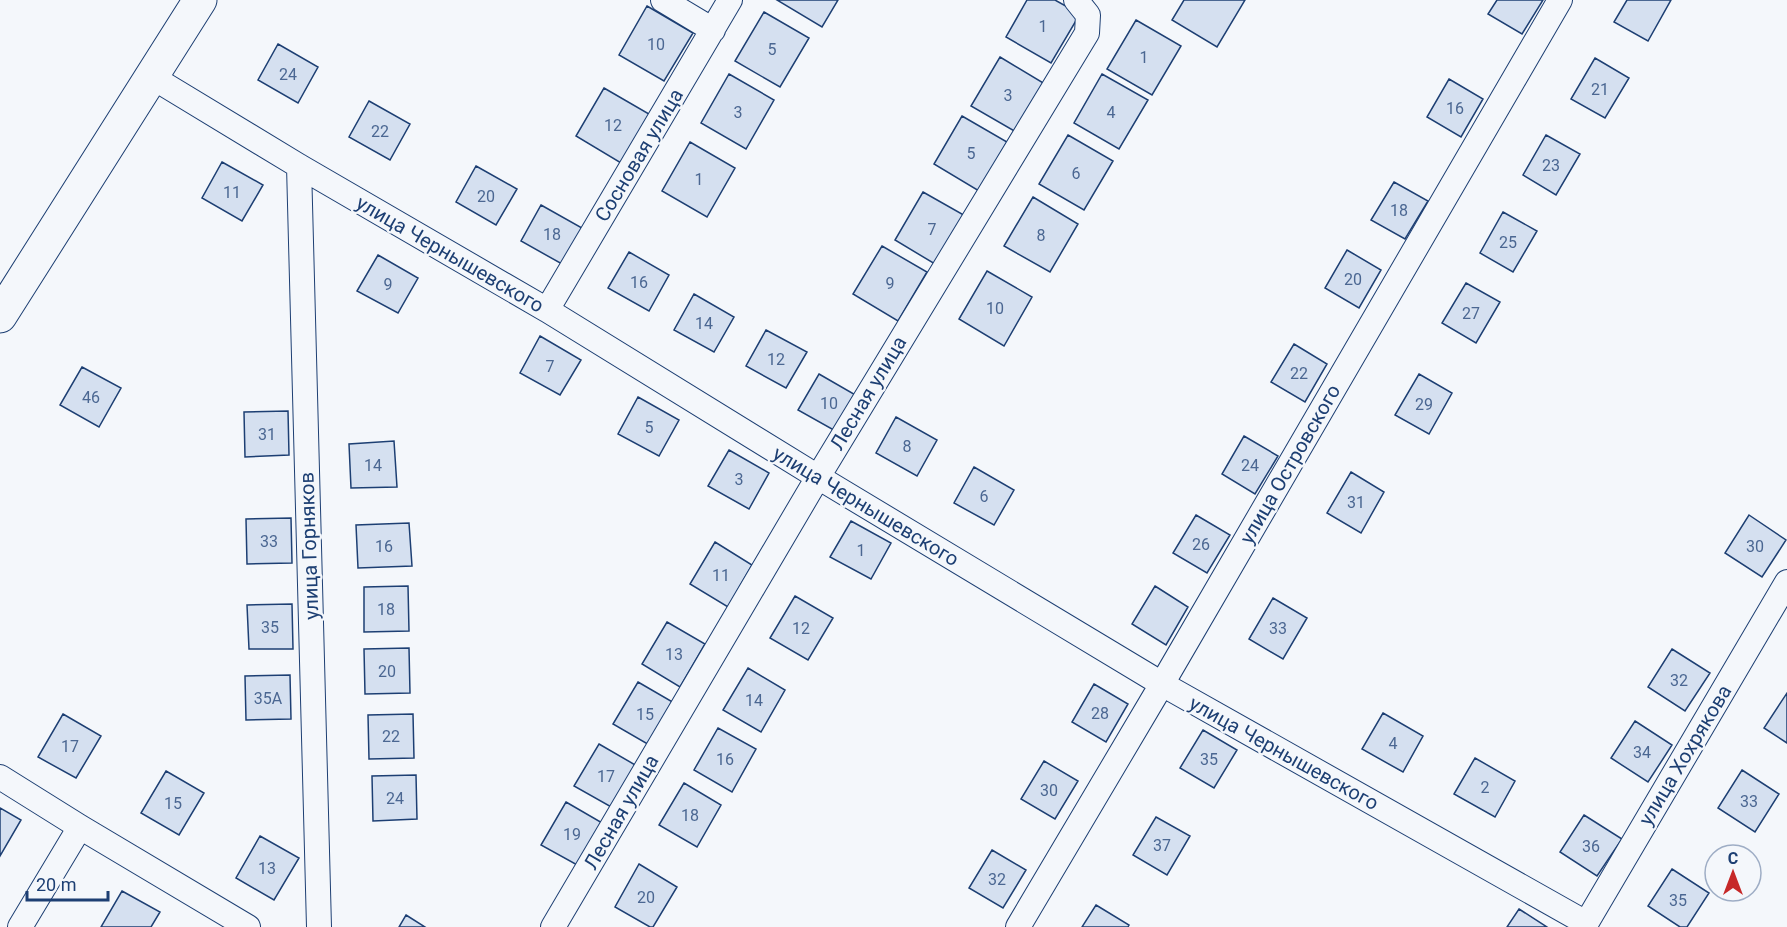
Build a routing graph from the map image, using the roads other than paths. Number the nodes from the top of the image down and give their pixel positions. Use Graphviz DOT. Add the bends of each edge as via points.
graph roads {
  1 [pos="200,0"];
  2 [pos="663,0"];
  3 [pos="730,0"];
  4 [pos="1560,0"];
  5 [pos="1082,7"];
  6 [pos="713,30"];
  7 [pos="152,77"];
  8 [pos="298,166"];
  9 [pos="547,310"];
  10 [pos="0,316"];
  11 [pos="818,477"];
  12 [pos="1787,582"];
  13 [pos="1162,684"];
  14 [pos="0,777"];
  15 [pos="80,827"];
  16 [pos="1585,925"];
  17 [pos="20,927"];
  18 [pos="248,927"];
  19 [pos="319,927"];
  20 [pos="553,927"];
  21 [pos="1018,927"];
  1 -- 7 [label="highway"];
  2 -- 6 [label="street"];
  3 -- 6 [label="street, Сосновая улица"];
  4 -- 13 [label="street, улица Островского"];
  5 -- 11 [label="street, Лесная улица" via="1087,33"];
  6 -- 9 [label="street, Сосновая улица"];
  7 -- 8 [label="street, улица Чернышевского"];
  7 -- 10 [label="highway"];
  8 -- 9 [label="street, улица Чернышевского"];
  8 -- 19 [label="street, улица Горняков"];
  9 -- 11 [label="street, улица Чернышевского"];
  11 -- 13 [label="street, улица Чернышевского"];
  11 -- 20 [label="street, Лесная улица"];
  12 -- 16 [label="street, улица Хохрякова"];
  13 -- 16 [label="street, улица Чернышевского"];
  13 -- 21 [label="street, улица Островского"];
  14 -- 15 [label="street"];
  15 -- 17 [label="street"];
  15 -- 18 [label="street"];
}
